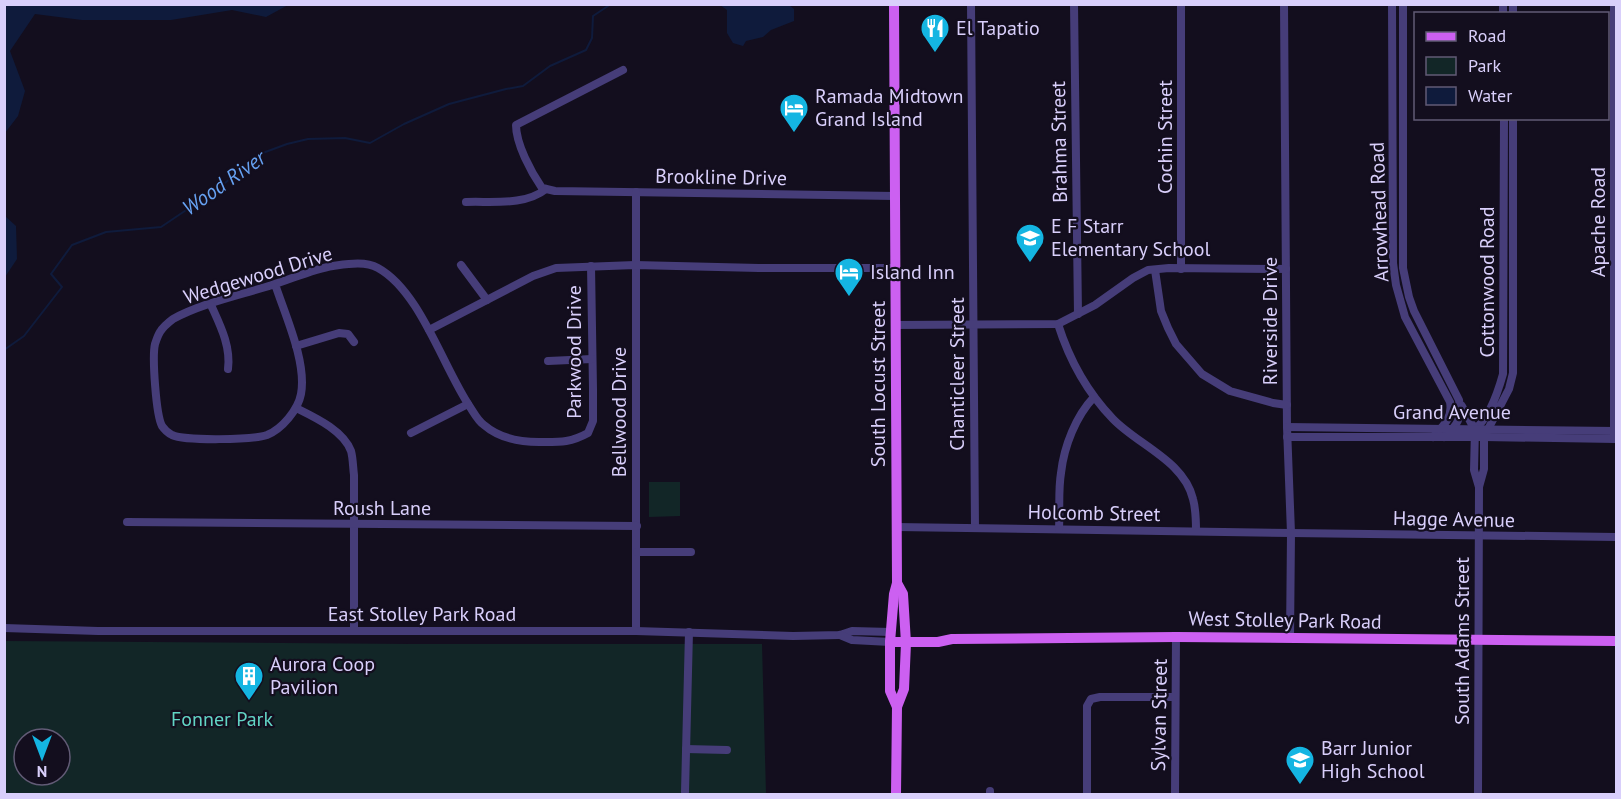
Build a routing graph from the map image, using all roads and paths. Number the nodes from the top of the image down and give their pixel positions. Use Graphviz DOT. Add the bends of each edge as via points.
graph roads {
  1 [pos="894,4"];
  2 [pos="971,4"];
  3 [pos="1074,4"];
  4 [pos="1181,4"];
  5 [pos="1284,4"];
  6 [pos="1392,4"];
  7 [pos="1403,4"];
  8 [pos="1614,4"];
  9 [pos="623,70"];
  10 [pos="1503,120"];
  11 [pos="1513,120"];
  12 [pos="1615,166"];
  13 [pos="546,189"];
  14 [pos="636,192"];
  15 [pos="895,196"];
  16 [pos="466,202"];
  17 [pos="461,265"];
  18 [pos="635,265"];
  19 [pos="591,266"];
  20 [pos="895,268"];
  21 [pos="1181,269"];
  22 [pos="1286,269"];
  23 [pos="1155,270"];
  24 [pos="275,284"];
  25 [pos="488,300"];
  26 [pos="211,305"];
  27 [pos="1078,314"];
  28 [pos="1058,324"];
  29 [pos="973,325"];
  30 [pos="895,326"];
  31 [pos="429,330"];
  32 [pos="354,342"];
  33 [pos="296,346"];
  34 [pos="592,359"];
  35 [pos="548,361"];
  36 [pos="228,369"];
  37 [pos="1094,397"];
  38 [pos="1459,400"];
  39 [pos="468,404"];
  40 [pos="1287,405"];
  41 [pos="296,408"];
  42 [pos="1287,427"];
  43 [pos="1453,429"];
  44 [pos="411,433"];
  45 [pos="1443,433"];
  46 [pos="1474,433"];
  47 [pos="1486,433"];
  48 [pos="1615,435"];
  49 [pos="1287,437"];
  50 [pos="1433,437"];
  51 [pos="1479,488"];
  52 [pos="127,522"];
  53 [pos="354,525"];
  54 [pos="637,526"];
  55 [pos="896,526"];
  56 [pos="975,528"];
  57 [pos="1059,529"];
  58 [pos="1196,531"];
  59 [pos="1291,533"];
  60 [pos="1478,535"];
  61 [pos="1617,537"];
  62 [pos="637,552"];
  63 [pos="692,552"];
  64 [pos="897,583"];
  65 [pos="4,628"];
  66 [pos="354,631"];
  67 [pos="636,631"];
  68 [pos="689,632"];
  69 [pos="890,637"];
  70 [pos="1176,637"];
  71 [pos="1290,638"];
  72 [pos="905,639"];
  73 [pos="1478,640"];
  74 [pos="1617,641"];
  75 [pos="1175,697"];
  76 [pos="897,707"];
  77 [pos="686,749"];
  78 [pos="727,750"];
  79 [pos="684,792"];
  80 [pos="896,795"];
  81 [pos="1087,795"];
  82 [pos="1174,795"];
  83 [pos="1478,795"];
  1 -- 15 [label="main road, South Locust Street"];
  2 -- 29 [label="street, Chanticleer Street"];
  3 -- 27 [label="street, Brahma Street"];
  4 -- 21 [label="street, Cochin Street"];
  5 -- 22 [label="street, Riverside Drive"];
  6 -- 45 [label="street, Arrowhead Road" via="1393,263 1405,316 1450,402 1452,411"];
  7 -- 38 [label="street, Arrowhead Road" via="1404,275 1414,311"];
  8 -- 12 [label="street, Apache Road"];
  9 -- 13 [label="street" via="516,125 533,175"];
  10 -- 46 [label="street, Cottonwood Road" via="1503,374"];
  11 -- 47 [label="street, Cottonwood Road" via="1513,373"];
  12 -- 48 [label="street, Apache Road"];
  13 -- 14 [label="street, Brookline Drive"];
  13 -- 16 [label="street" via="528,199"];
  14 -- 15 [label="street, Brookline Drive"];
  14 -- 18 [label="street, Bellwood Drive"];
  15 -- 20 [label="main road, South Locust Street"];
  17 -- 25 [label="street"];
  18 -- 19 [label="street"];
  18 -- 20 [label="street"];
  18 -- 54 [label="street, Bellwood Drive"];
  19 -- 25 [label="street" via="556,268"];
  19 -- 34 [label="street, Parkwood Drive"];
  20 -- 30 [label="main road, South Locust Street"];
  21 -- 22 [label="street"];
  21 -- 23 [label="street"];
  22 -- 40 [label="street, Riverside Drive"];
  23 -- 27 [label="street" via="1133,278"];
  23 -- 40 [label="street" via="1161,311 1168,328 1176,344 1202,374 1237,394"];
  24 -- 26 [label="street, Wedgewood Drive"];
  24 -- 31 [label="street, Wedgewood Drive" via="330,266 375,266 390,275 406,293"];
  24 -- 33 [label="street"];
  25 -- 31 [label="street"];
  26 -- 36 [label="street" via="224,333"];
  26 -- 41 [label="street, Wedgewood Drive" via="171,320 160,332 155,345 155,371 163,428 173,436 249,438 282,426"];
  27 -- 28 [label="street"];
  28 -- 29 [label="street"];
  28 -- 37 [label="street" via="1065,347"];
  29 -- 30 [label="street"];
  29 -- 56 [label="street, Chanticleer Street"];
  30 -- 55 [label="main road, South Locust Street"];
  31 -- 39 [label="street, Parkwood Drive"];
  32 -- 33 [label="street" via="348,334 339,333"];
  33 -- 41 [label="street" via="302,378"];
  34 -- 35 [label="street"];
  34 -- 39 [label="street, Parkwood Drive" via="593,421 588,433 575,440 526,442 501,436 483,425"];
  37 -- 57 [label="street" via="1066,447 1060,473"];
  37 -- 58 [label="street" via="1113,419 1176,470 1193,498"];
  38 -- 43 [label="street" via="1460,416"];
  38 -- 46 [label="street, Arrowhead Road"];
  39 -- 44 [label="street"];
  40 -- 42 [label="street, Riverside Drive"];
  41 -- 53 [label="street" via="339,434 351,451"];
  42 -- 45 [label="street, Grand Avenue"];
  42 -- 49 [label="street, Riverside Drive"];
  43 -- 45 [label="street, Grand Avenue"];
  43 -- 46 [label="street, Grand Avenue"];
  45 -- 46 [label="street, Grand Avenue"];
  45 -- 50 [label="street, Arrowhead Road"];
  46 -- 47 [label="street, Grand Avenue"];
  46 -- 51 [label="street" via="1474,470"];
  47 -- 48 [label="street, Grand Avenue"];
  47 -- 51 [label="street"];
  49 -- 50 [label="street, Grand Avenue"];
  49 -- 59 [label="street, Riverside Drive"];
  51 -- 60 [label="street, South Adams Street"];
  52 -- 53 [label="street, Roush Lane"];
  53 -- 54 [label="street, Roush Lane"];
  53 -- 66 [label="street"];
  54 -- 62 [label="street, Bellwood Drive"];
  55 -- 56 [label="street, Holcomb Street"];
  55 -- 64 [label="main road, South Locust Street"];
  56 -- 57 [label="street, Holcomb Street"];
  57 -- 58 [label="street, Holcomb Street"];
  58 -- 59 [label="street, Holcomb Street"];
  59 -- 60 [label="street, Hagge Avenue"];
  59 -- 71 [label="street, Riverside Drive"];
  60 -- 61 [label="street, Hagge Avenue"];
  60 -- 73 [label="street, South Adams Street"];
  62 -- 63 [label="street"];
  62 -- 67 [label="street, Bellwood Drive"];
  64 -- 69 [label="main road, South Locust Street"];
  64 -- 72 [label="main road, South Locust Street" via="903,594"];
  65 -- 66 [label="street, East Stolley Park Road"];
  66 -- 67 [label="street, East Stolley Park Road"];
  67 -- 68 [label="street, East Stolley Park Road"];
  68 -- 69 [label="street, East Stolley Park Road" via="840,635 852,640"];
  68 -- 77 [label="street"];
  69 -- 72 [label="main road, West Stolley Park Road"];
  69 -- 76 [label="main road, South Locust Street" via="890,690"];
  70 -- 71 [label="main road, West Stolley Park Road"];
  70 -- 72 [label="main road, West Stolley Park Road" via="938,642"];
  70 -- 75 [label="street, Sylvan Street"];
  71 -- 73 [label="main road, West Stolley Park Road"];
  72 -- 76 [label="main road, South Locust Street" via="904,689"];
  73 -- 74 [label="main road, West Stolley Park Road"];
  73 -- 83 [label="street, South Adams Street"];
  75 -- 81 [label="street" via="1091,699 1087,706"];
  75 -- 82 [label="street, Sylvan Street"];
  76 -- 80 [label="main road, South Locust Street"];
  77 -- 78 [label="street"];
  77 -- 79 [label="street"];
}
